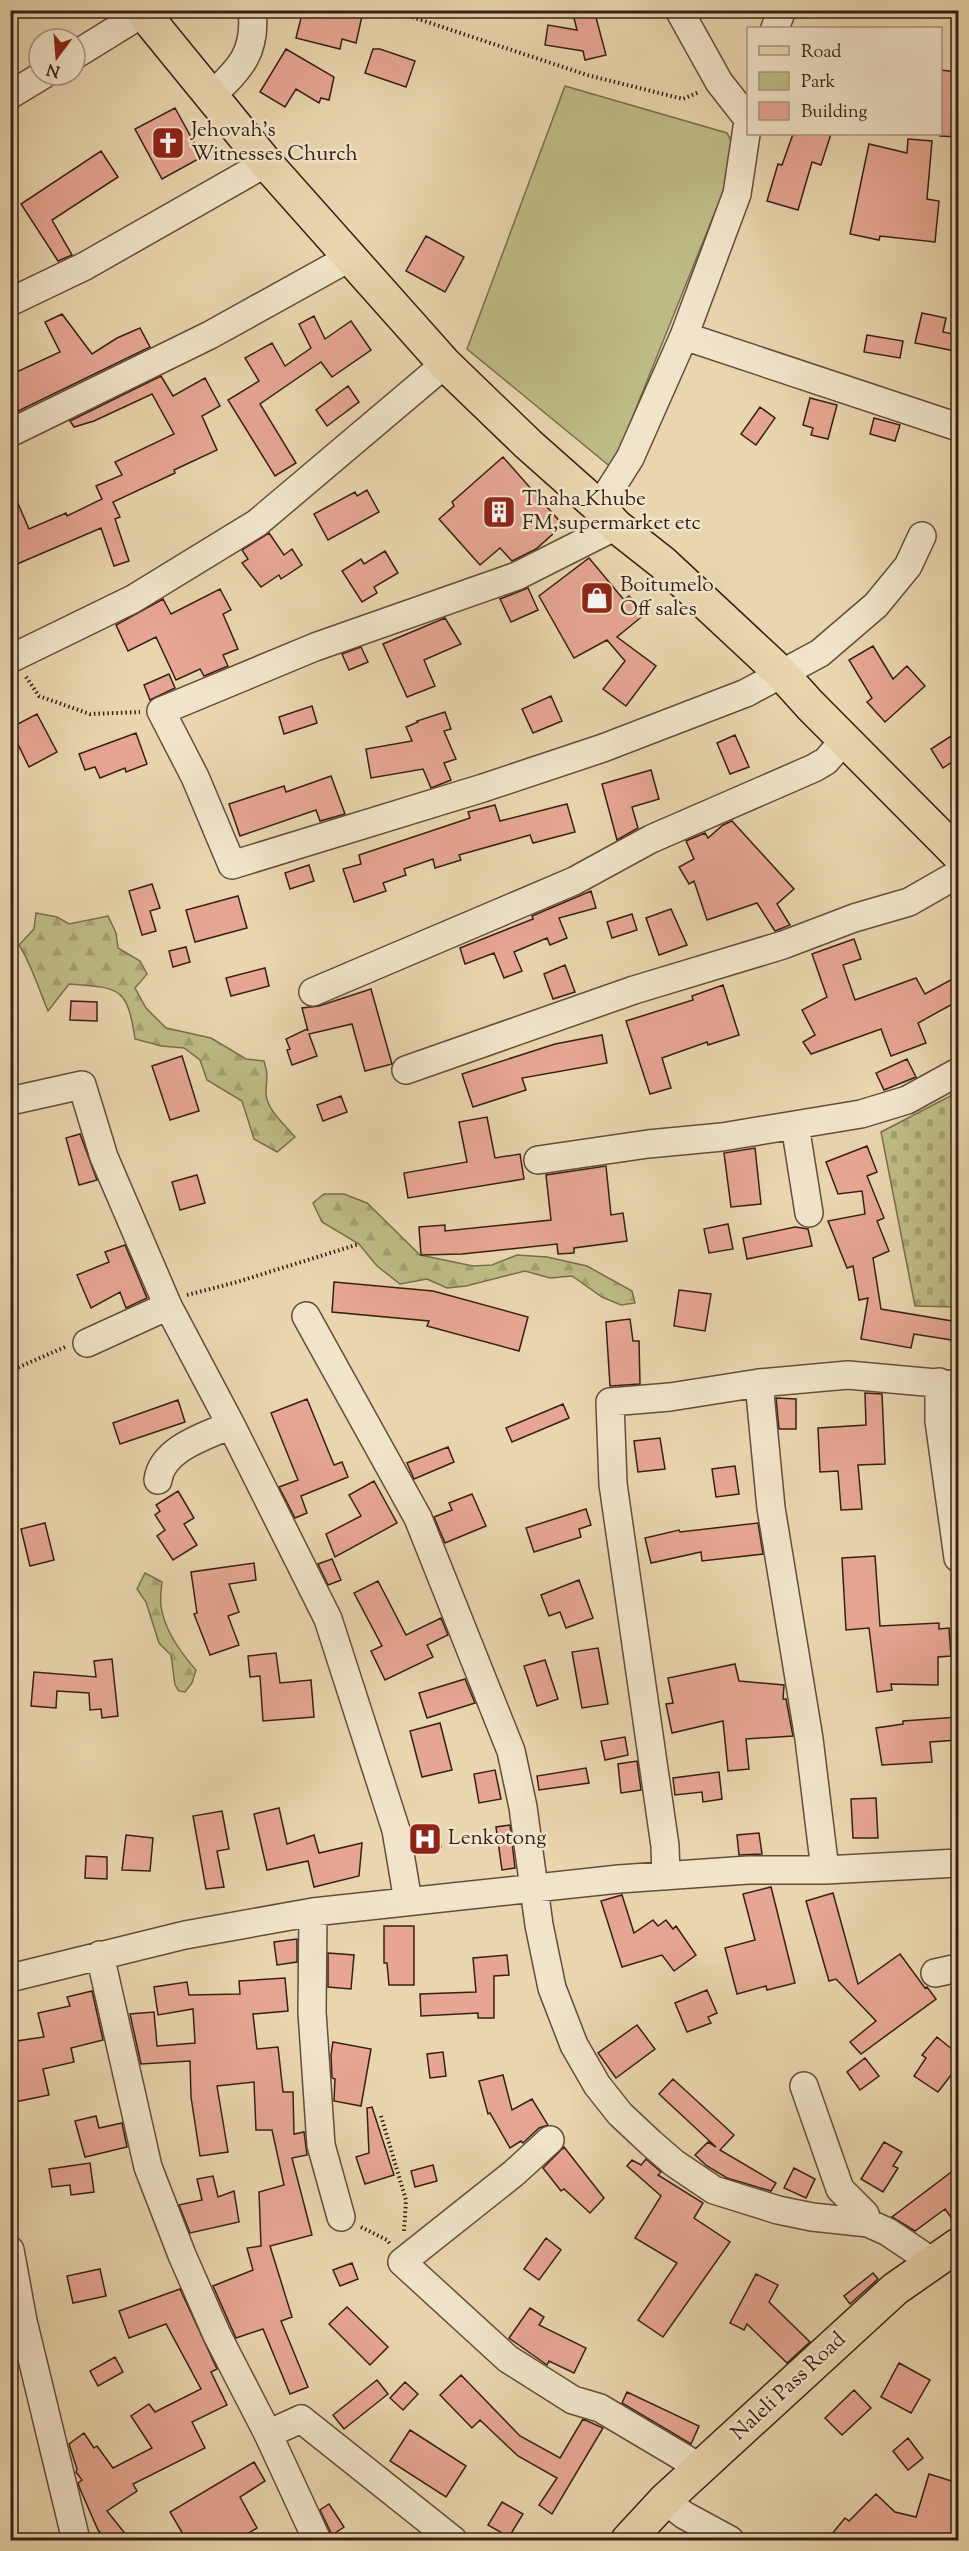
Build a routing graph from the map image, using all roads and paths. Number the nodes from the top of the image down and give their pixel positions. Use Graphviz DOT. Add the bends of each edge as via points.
graph roads {
  1 [pos="252,10"];
  2 [pos="391,10"];
  3 [pos="679,10"];
  4 [pos="782,10"];
  5 [pos="142,12"];
  6 [pos="775,27"];
  7 [pos="87,47"];
  8 [pos="719,82"];
  9 [pos="27,85"];
  10 [pos="10,95"];
  11 [pos="212,95"];
  12 [pos="747,119"];
  13 [pos="747,127"];
  14 [pos="266,163"];
  15 [pos="349,258"];
  16 [pos="10,302"];
  17 [pos="684,336"];
  18 [pos="445,364"];
  19 [pos="958,427"];
  20 [pos="10,433"];
  21 [pos="607,516"];
  22 [pos="922,536"];
  23 [pos="15,656"];
  24 [pos="782,674"];
  25 [pos="161,711"];
  26 [pos="845,740"];
  27 [pos="958,854"];
  28 [pos="958,874"];
  29 [pos="313,992"];
  30 [pos="406,1070"];
  31 [pos="958,1072"];
  32 [pos="10,1101"];
  33 [pos="795,1125"];
  34 [pos="538,1160"];
  35 [pos="809,1213"];
  36 [pos="359,1244"];
  37 [pos="168,1306"];
  38 [pos="306,1316"];
  39 [pos="87,1343"];
  40 [pos="10,1371"];
  41 [pos="759,1383"];
  42 [pos="949,1383"];
  43 [pos="231,1425"];
  44 [pos="158,1480"];
  45 [pos="958,1558"];
  46 [pos="958,1863"];
  47 [pos="825,1870"];
  48 [pos="666,1876"];
  49 [pos="534,1889"];
  50 [pos="408,1901"];
  51 [pos="313,1912"];
  52 [pos="100,1955"];
  53 [pos="10,1978"];
  54 [pos="804,2086"];
  55 [pos="381,2116"];
  56 [pos="549,2140"];
  57 [pos="341,2217"];
  58 [pos="868,2223"];
  59 [pos="10,2250"];
  60 [pos="946,2254"];
  61 [pos="402,2262"];
  62 [pos="268,2434"];
  63 [pos="700,2468"];
  64 [pos="664,2500"];
  65 [pos="76,2541"];
  66 [pos="317,2541"];
  67 [pos="453,2541"];
  68 [pos="628,2541"];
  69 [pos="730,2541"];
  1 -- 11 [label="street" via="250,48 238,72"];
  2 -- 8 [label="path" via="587,75 683,99"];
  3 -- 8 [label="street"];
  4 -- 6 [label="street"];
  5 -- 7 [label="street"];
  5 -- 11 [label="main road"];
  8 -- 12 [label="street"];
  9 -- 10 [label="street"];
  11 -- 14 [label="main road"];
  13 -- 17 [label="street" via="737,194"];
  14 -- 15 [label="main road"];
  14 -- 16 [label="street" via="85,266"];
  15 -- 18 [label="main road"];
  15 -- 20 [label="street" via="200,340"];
  17 -- 19 [label="street"];
  17 -- 21 [label="street"];
  18 -- 21 [label="main road"];
  18 -- 23 [label="street" via="256,523 133,599"];
  21 -- 24 [label="main road"];
  21 -- 25 [label="street" via="517,576 315,647"];
  22 -- 24 [label="street" via="908,566 876,605 820,653"];
  23 -- 25 [label="path" via="39,696 90,714"];
  24 -- 25 [label="street" via="746,693 603,748 232,865 195,777"];
  24 -- 26 [label="main road"];
  26 -- 27 [label="main road"];
  26 -- 29 [label="street" via="814,768 651,839 574,881"];
  28 -- 30 [label="street" via="909,902 634,990"];
  31 -- 33 [label="street" via="907,1100 861,1114"];
  32 -- 37 [label="street" via="82,1085 104,1157"];
  33 -- 34 [label="street"];
  33 -- 35 [label="street"];
  36 -- 37 [label="path" via="182,1296"];
  37 -- 39 [label="street"];
  37 -- 43 [label="street"];
  38 -- 49 [label="street" via="418,1518 511,1750"];
  39 -- 40 [label="path" via="67,1346"];
  41 -- 42 [label="street" via="848,1375"];
  41 -- 47 [label="street" via="771,1508 809,1739"];
  41 -- 48 [label="street" via="610,1402 613,1484 665,1846"];
  42 -- 45 [label="street" via="939,1421"];
  43 -- 44 [label="street" via="173,1454 160,1468"];
  43 -- 50 [label="street" via="328,1619 396,1830"];
  46 -- 47 [label="street"];
  47 -- 48 [label="street"];
  48 -- 49 [label="street"];
  49 -- 50 [label="street"];
  49 -- 58 [label="street" via="552,1988 574,2045 597,2085 620,2114 674,2163 714,2190 778,2210"];
  50 -- 51 [label="street"];
  51 -- 52 [label="street"];
  51 -- 57 [label="street" via="312,2012 321,2145"];
  52 -- 53 [label="street"];
  52 -- 62 [label="street" via="148,2167 217,2335"];
  54 -- 58 [label="street" via="840,2189 865,2214"];
  55 -- 61 [label="path" via="406,2200"];
  56 -- 61 [label="street" via="514,2173"];
  57 -- 61 [label="path" via="387,2240"];
  58 -- 60 [label="street"];
  59 -- 65 [label="street"];
  60 -- 63 [label="main road, Naleli Pass Road" via="895,2289"];
  61 -- 63 [label="street" via="508,2360 573,2400 600,2408"];
  62 -- 66 [label="street"];
  62 -- 67 [label="street" via="301,2419"];
  63 -- 64 [label="main road, Naleli Pass Road"];
  64 -- 68 [label="main road, Naleli Pass Road"];
  64 -- 69 [label="street"];
}
